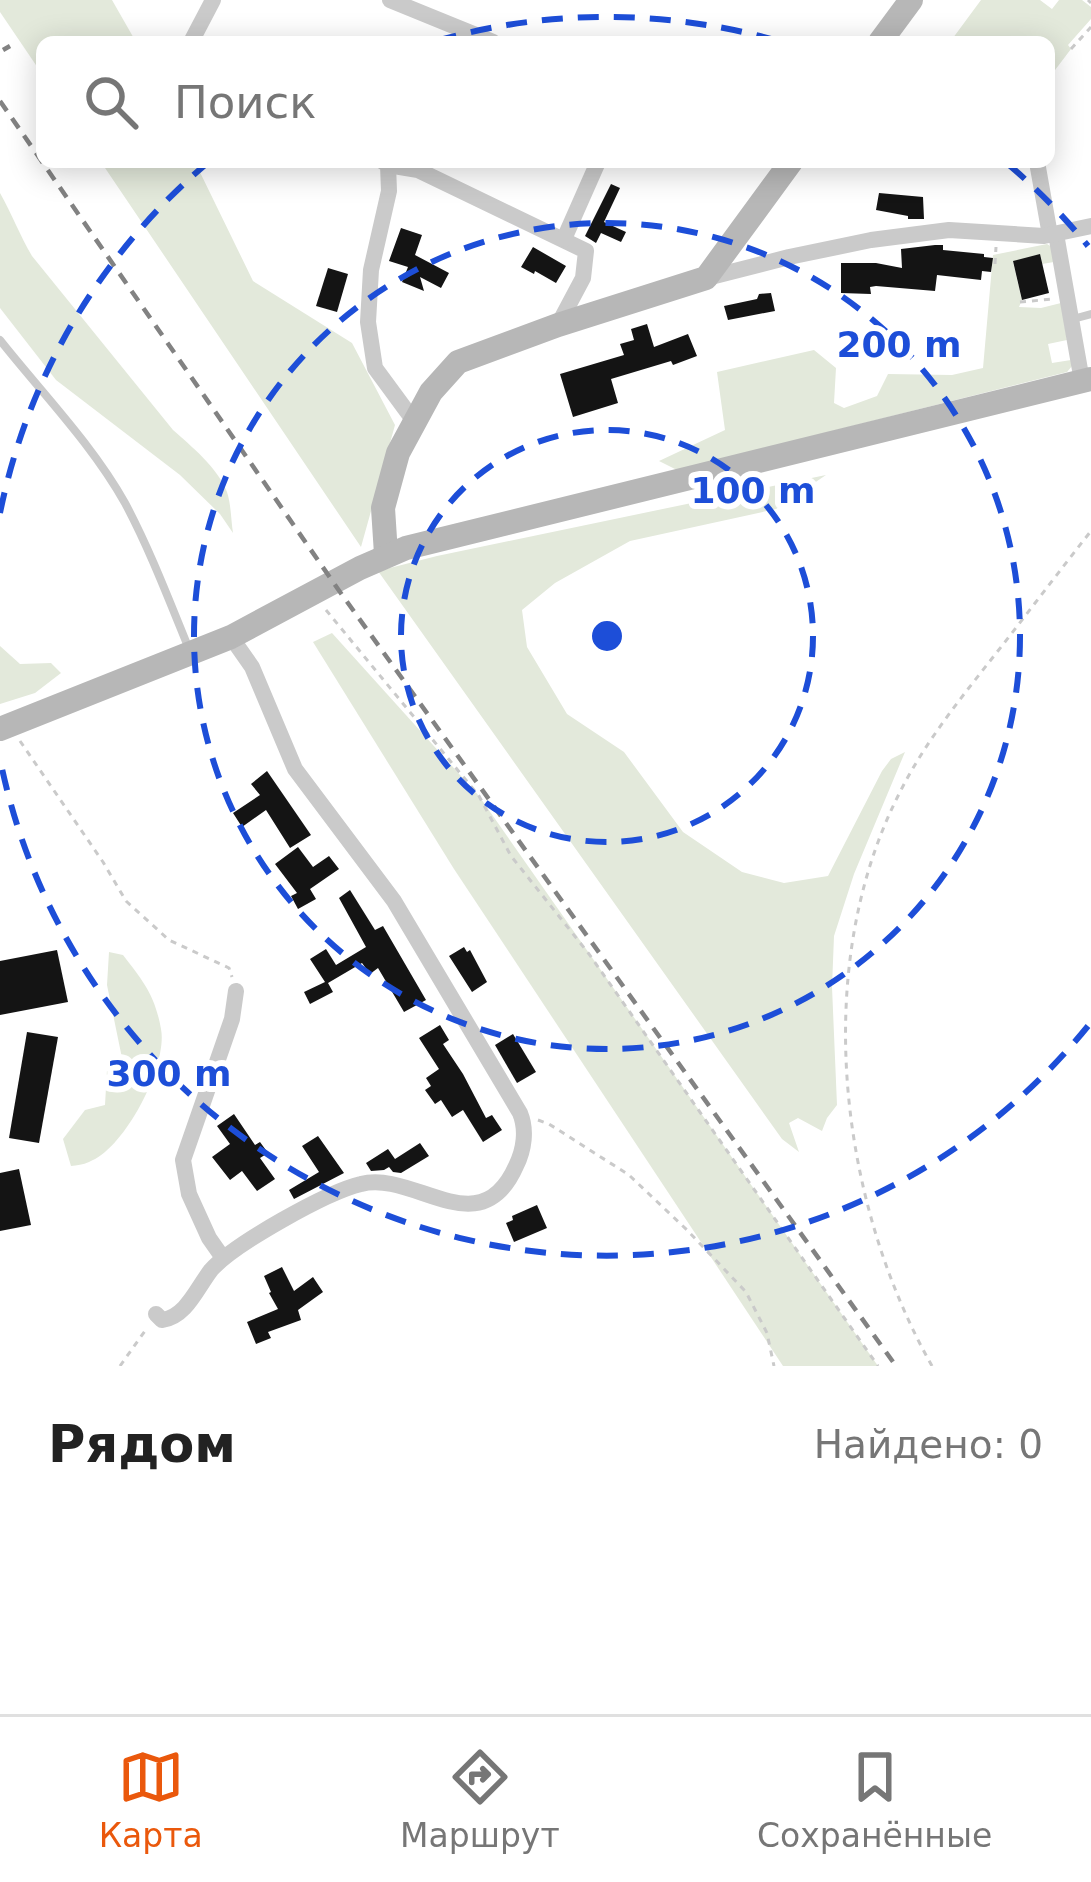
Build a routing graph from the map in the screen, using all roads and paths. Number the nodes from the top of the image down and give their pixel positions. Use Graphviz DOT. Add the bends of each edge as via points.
graph roads {
  1 [pos="213,0"];
  2 [pos="390,0"];
  3 [pos="910,0"];
  4 [pos="1091,27"];
  5 [pos="194,36"];
  6 [pos="478,36"];
  7 [pos="884,36"];
  8 [pos="1071,49"];
  9 [pos="386,168"];
  10 [pos="407,168"];
  11 [pos="595,168"];
  12 [pos="787,168"];
  13 [pos="1038,168"];
  14 [pos="1091,226"];
  15 [pos="1053,234"];
  16 [pos="564,239"];
  17 [pos="706,278"];
  18 [pos="1066,296"];
  19 [pos="1020,302"];
  20 [pos="1091,314"];
  21 [pos="1071,319"];
  22 [pos="558,326"];
  23 [pos="0,340"];
  24 [pos="1087,380"];
  25 [pos="414,422"];
  26 [pos="1091,531"];
  27 [pos="386,554"];
  28 [pos="314,594"];
  29 [pos="231,637"];
  30 [pos="190,654"];
  31 [pos="10,734"];
  32 [pos="236,991"];
  33 [pos="520,1113"];
  34 [pos="224,1258"];
  35 [pos="157,1314"];
  36 [pos="120,1366"];
  37 [pos="774,1366"];
  38 [pos="878,1366"];
  39 [pos="932,1366"];
  1 -- 5 [label="street"];
  2 -- 6 [label="street"];
  3 -- 7 [label="street"];
  4 -- 8 [label="path"];
  9 -- 25 [label="street" via="368,322 375,368"];
  10 -- 16 [label="street"];
  11 -- 16 [label="street"];
  12 -- 17 [label="street"];
  13 -- 15 [label="street"];
  14 -- 15 [label="street"];
  15 -- 17 [label="street" via="949,230"];
  15 -- 18 [label="street"];
  16 -- 22 [label="street" via="586,251 583,278"];
  17 -- 22 [label="street"];
  18 -- 19 [label="path"];
  18 -- 21 [label="street"];
  20 -- 21 [label="lane"];
  21 -- 24 [label="street"];
  22 -- 25 [label="street" via="458,362"];
  23 -- 30 [label="lane" via="125,504"];
  24 -- 27 [label="street"];
  25 -- 27 [label="street" via="383,508"];
  26 -- 39 [label="path" via="913,769 877,846 853,930 846,1028 856,1149 892,1286"];
  27 -- 28 [label="street"];
  28 -- 29 [label="street"];
  28 -- 38 [label="path" via="479,796 512,856"];
  29 -- 30 [label="street"];
  29 -- 33 [label="street" via="295,769 386,888"];
  30 -- 31 [label="street"];
  31 -- 32 [label="path" via="126,901 169,940 229,968"];
  32 -- 34 [label="street" via="183,1160 189,1194"];
  33 -- 34 [label="street" via="520,1155 490,1198 454,1202 362,1184 304,1208"];
  33 -- 37 [label="path" via="629,1175 687,1230 746,1292"];
  34 -- 35 [label="street" via="173,1318"];
  35 -- 36 [label="path"];
}
